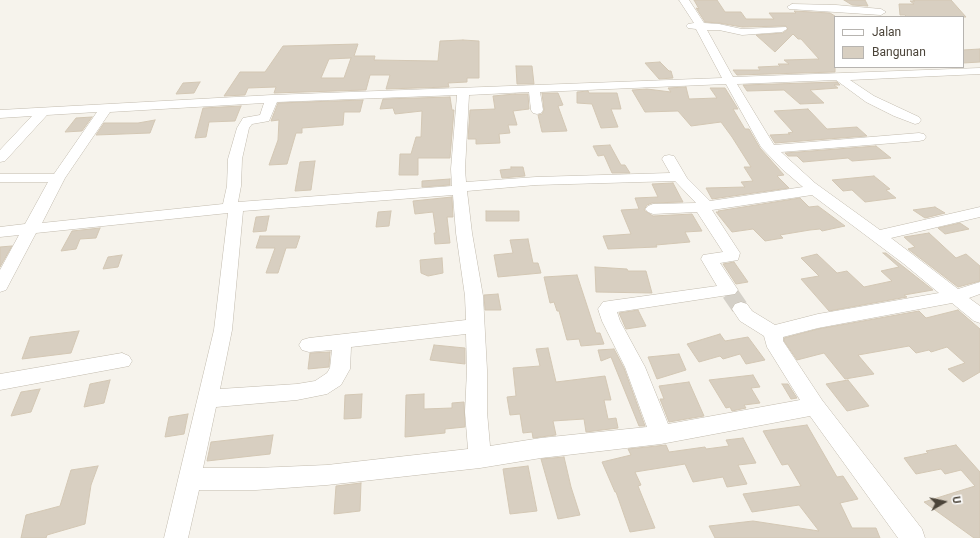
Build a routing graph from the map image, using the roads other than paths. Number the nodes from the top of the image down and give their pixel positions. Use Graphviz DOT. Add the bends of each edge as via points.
graph roads {
  1 [pos="677,0"];
  2 [pos="684,0"];
  3 [pos="870,0"];
  4 [pos="792,7"];
  5 [pos="883,14"];
  6 [pos="696,26"];
  7 [pos="782,29"];
  8 [pos="889,68"];
  9 [pos="958,70"];
  10 [pos="980,71"];
  11 [pos="897,75"];
  12 [pos="839,77"];
  13 [pos="730,81"];
  14 [pos="649,82"];
  15 [pos="534,88"];
  16 [pos="463,91"];
  17 [pos="272,99"];
  18 [pos="106,108"];
  19 [pos="536,110"];
  20 [pos="44,112"];
  21 [pos="0,114"];
  22 [pos="916,120"];
  23 [pos="919,137"];
  24 [pos="770,149"];
  25 [pos="0,158"];
  26 [pos="669,159"];
  27 [pos="679,177"];
  28 [pos="0,178"];
  29 [pos="58,178"];
  30 [pos="460,188"];
  31 [pos="814,190"];
  32 [pos="704,206"];
  33 [pos="233,207"];
  34 [pos="653,209"];
  35 [pos="980,212"];
  36 [pos="31,230"];
  37 [pos="0,232"];
  38 [pos="876,236"];
  39 [pos="0,286"];
  40 [pos="980,288"];
  41 [pos="955,296"];
  42 [pos="741,309"];
  43 [pos="980,316"];
  44 [pos="475,326"];
  45 [pos="773,333"];
  46 [pos="342,342"];
  47 [pos="309,345"];
  48 [pos="122,361"];
  49 [pos="0,382"];
  50 [pos="207,399"];
  51 [pos="815,406"];
  52 [pos="661,435"];
  53 [pos="480,458"];
  54 [pos="189,479"];
  55 [pos="176,538"];
  56 [pos="913,538"];
  1 -- 6 [label="street"];
  2 -- 6 [label="street"];
  3 -- 5 [label="street"];
  4 -- 5 [label="street" via="836,8"];
  6 -- 7 [label="street" via="742,32"];
  6 -- 13 [label="street"];
  6 -- 14 [label="street" via="715,76 647,79"];
  8 -- 11 [label="street"];
  9 -- 10 [label="street"];
  9 -- 11 [label="street"];
  11 -- 12 [label="street"];
  12 -- 13 [label="street"];
  12 -- 22 [label="street" via="870,99"];
  13 -- 14 [label="street"];
  13 -- 24 [label="street"];
  14 -- 15 [label="street"];
  15 -- 16 [label="street"];
  15 -- 19 [label="street"];
  16 -- 17 [label="street"];
  16 -- 30 [label="street" via="458,169"];
  17 -- 18 [label="street"];
  17 -- 33 [label="street" via="265,118 247,121 243,128 235,159"];
  18 -- 20 [label="street"];
  18 -- 29 [label="street"];
  20 -- 21 [label="street"];
  20 -- 25 [label="street"];
  23 -- 24 [label="street"];
  24 -- 31 [label="street"];
  26 -- 27 [label="street"];
  27 -- 30 [label="street" via="536,181"];
  27 -- 32 [label="street"];
  28 -- 29 [label="street"];
  29 -- 36 [label="street"];
  30 -- 33 [label="street"];
  30 -- 44 [label="street" via="474,296"];
  31 -- 32 [label="street"];
  31 -- 38 [label="street"];
  32 -- 34 [label="street"];
  32 -- 52 [label="street" via="732,253 732,256 709,259 729,292 607,309 635,367"];
  33 -- 36 [label="street"];
  33 -- 50 [label="street" via="223,330"];
  35 -- 38 [label="street"];
  36 -- 37 [label="street"];
  36 -- 39 [label="street"];
  38 -- 41 [label="street"];
  40 -- 41 [label="street"];
  41 -- 43 [label="street"];
  41 -- 45 [label="street" via="818,321"];
  42 -- 45 [label="street" via="746,316"];
  44 -- 46 [label="street"];
  44 -- 53 [label="street" via="476,412"];
  45 -- 51 [label="street" via="772,337 777,347"];
  46 -- 47 [label="street"];
  46 -- 50 [label="street" via="340,369 334,379 320,388"];
  48 -- 49 [label="street"];
  50 -- 54 [label="street"];
  51 -- 52 [label="street"];
  51 -- 56 [label="street"];
  52 -- 53 [label="street" via="541,448"];
  53 -- 54 [label="street" via="327,475"];
  54 -- 55 [label="street"];
}
